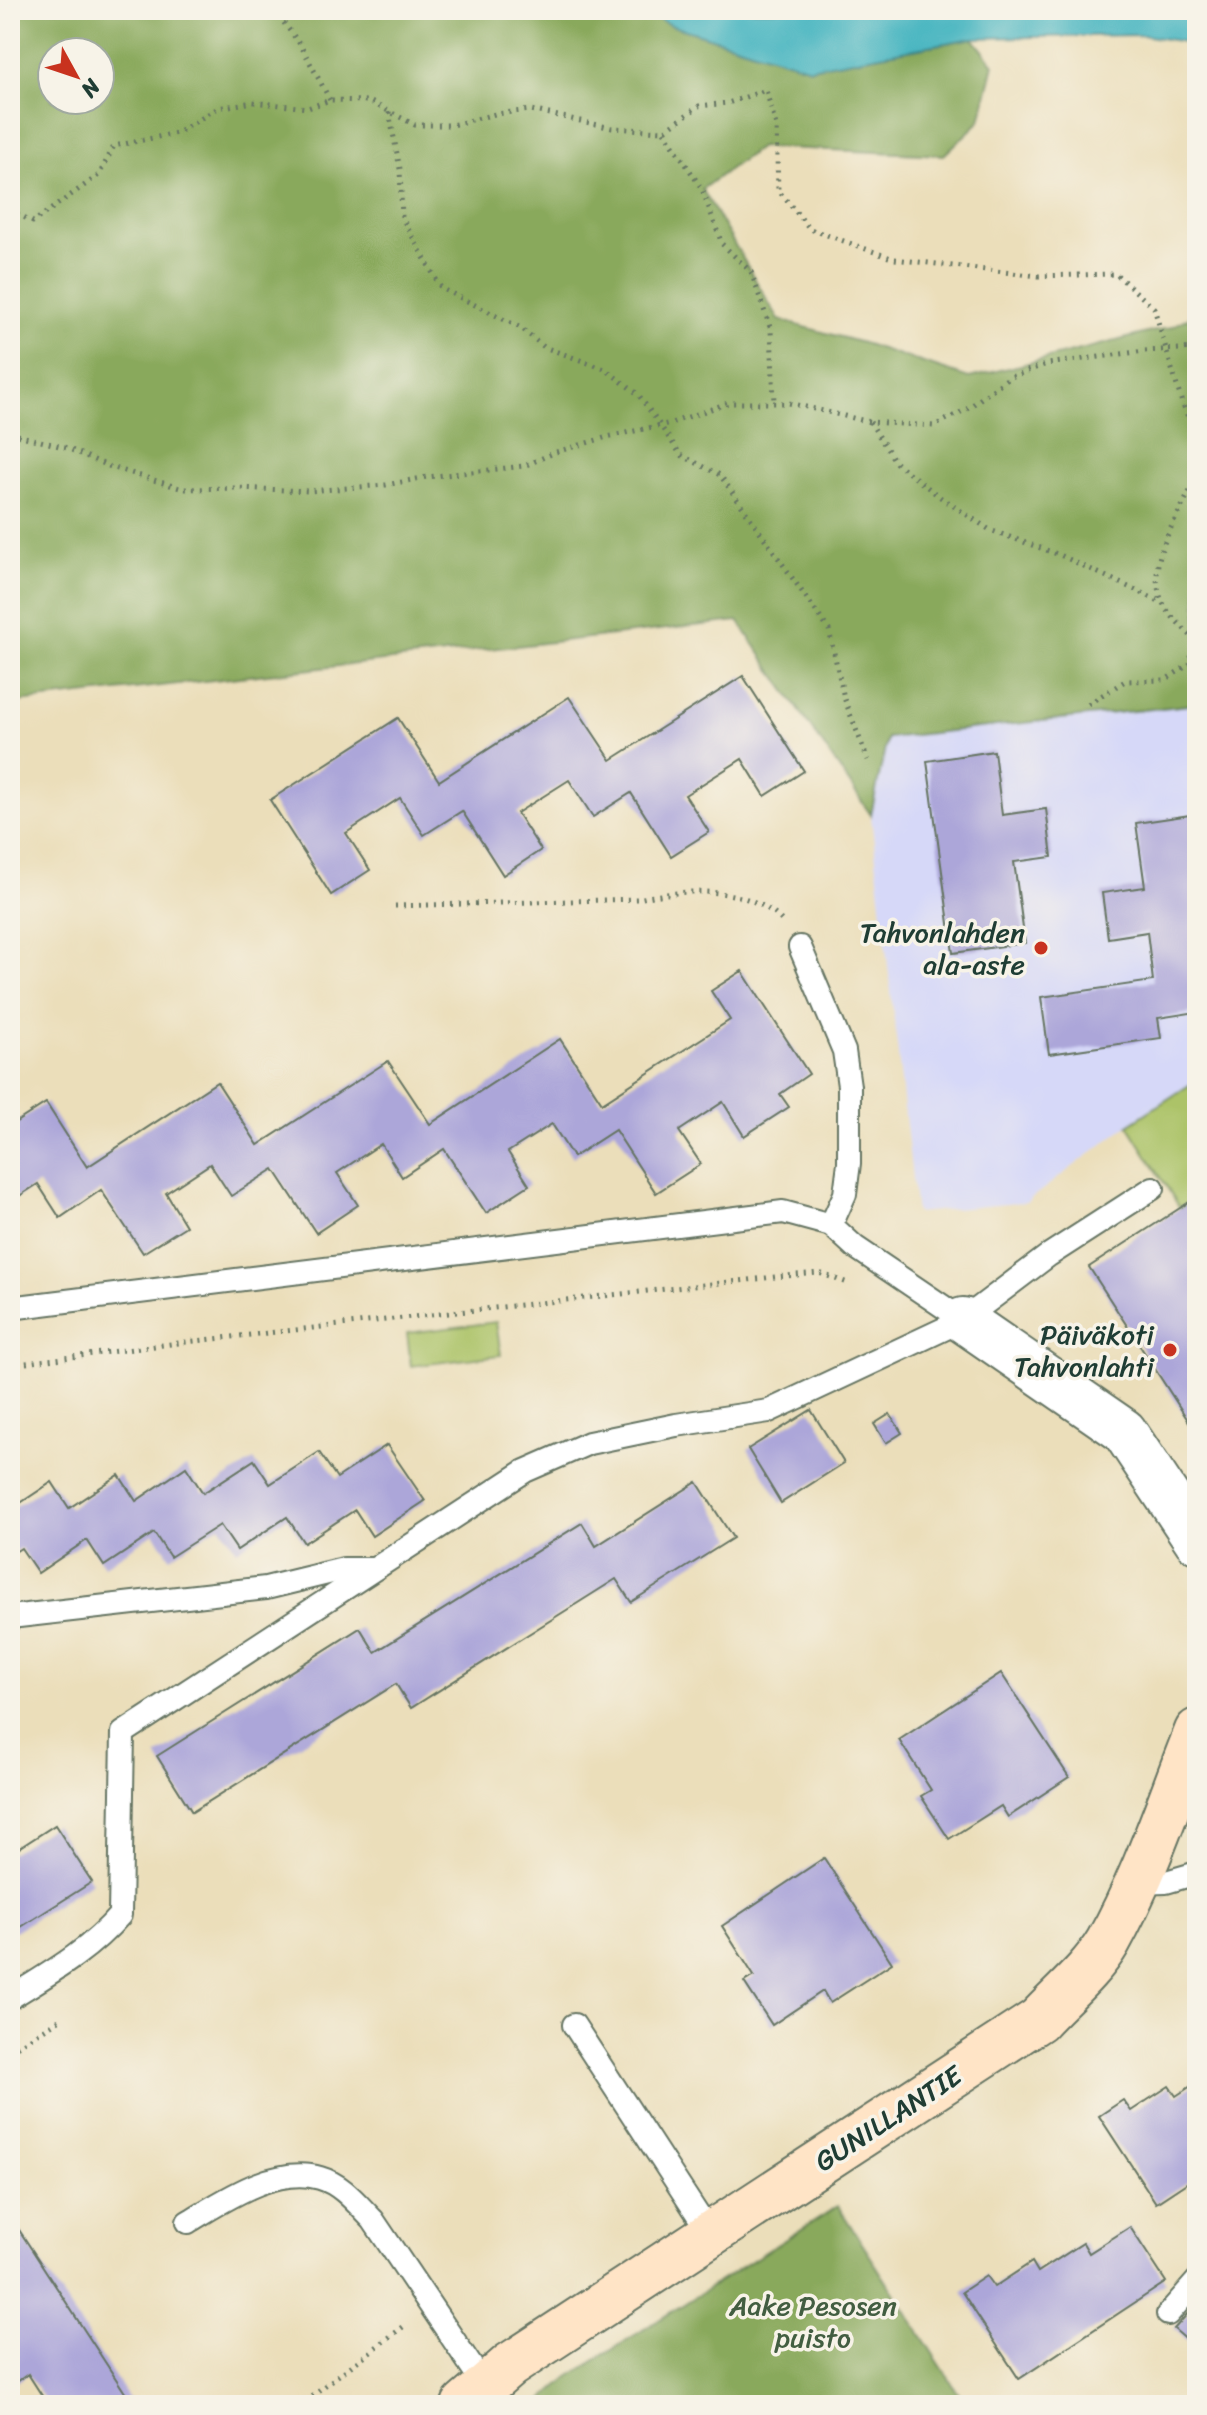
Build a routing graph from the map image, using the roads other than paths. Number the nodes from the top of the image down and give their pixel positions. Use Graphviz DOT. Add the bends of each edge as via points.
graph roads {
  1 [pos="800,947"];
  2 [pos="1153,1188"];
  3 [pos="831,1225"];
  4 [pos="10,1308"];
  5 [pos="963,1320"];
  6 [pos="1197,1541"];
  7 [pos="373,1569"];
  8 [pos="10,1617"];
  9 [pos="1197,1731"];
  10 [pos="1197,1873"];
  11 [pos="1136,1883"];
  12 [pos="10,1998"];
  13 [pos="574,2025"];
  14 [pos="188,2222"];
  15 [pos="711,2235"];
  16 [pos="1197,2281"];
  17 [pos="1168,2314"];
  18 [pos="474,2395"];
  1 -- 3 [label="lane" via="844,1051 849,1086 845,1194"];
  2 -- 5 [label="lane" via="1049,1255"];
  3 -- 4 [label="lane" via="783,1212"];
  3 -- 5 [label="lane"];
  5 -- 6 [label="street" via="1124,1431"];
  5 -- 7 [label="lane" via="769,1411 589,1443 525,1471"];
  7 -- 8 [label="lane" via="344,1569 266,1588"];
  7 -- 12 [label="lane" via="123,1733 120,1915 75,1958"];
  9 -- 11 [label="street, GUNILLANTIE"];
  10 -- 11 [label="lane"];
  11 -- 15 [label="street, GUNILLANTIE" via="1107,1943 1038,2020"];
  13 -- 15 [label="lane"];
  14 -- 18 [label="lane" via="270,2180 322,2178 351,2196 373,2220 431,2307"];
  15 -- 18 [label="street, GUNILLANTIE" via="510,2365"];
  16 -- 17 [label="lane"];
}
